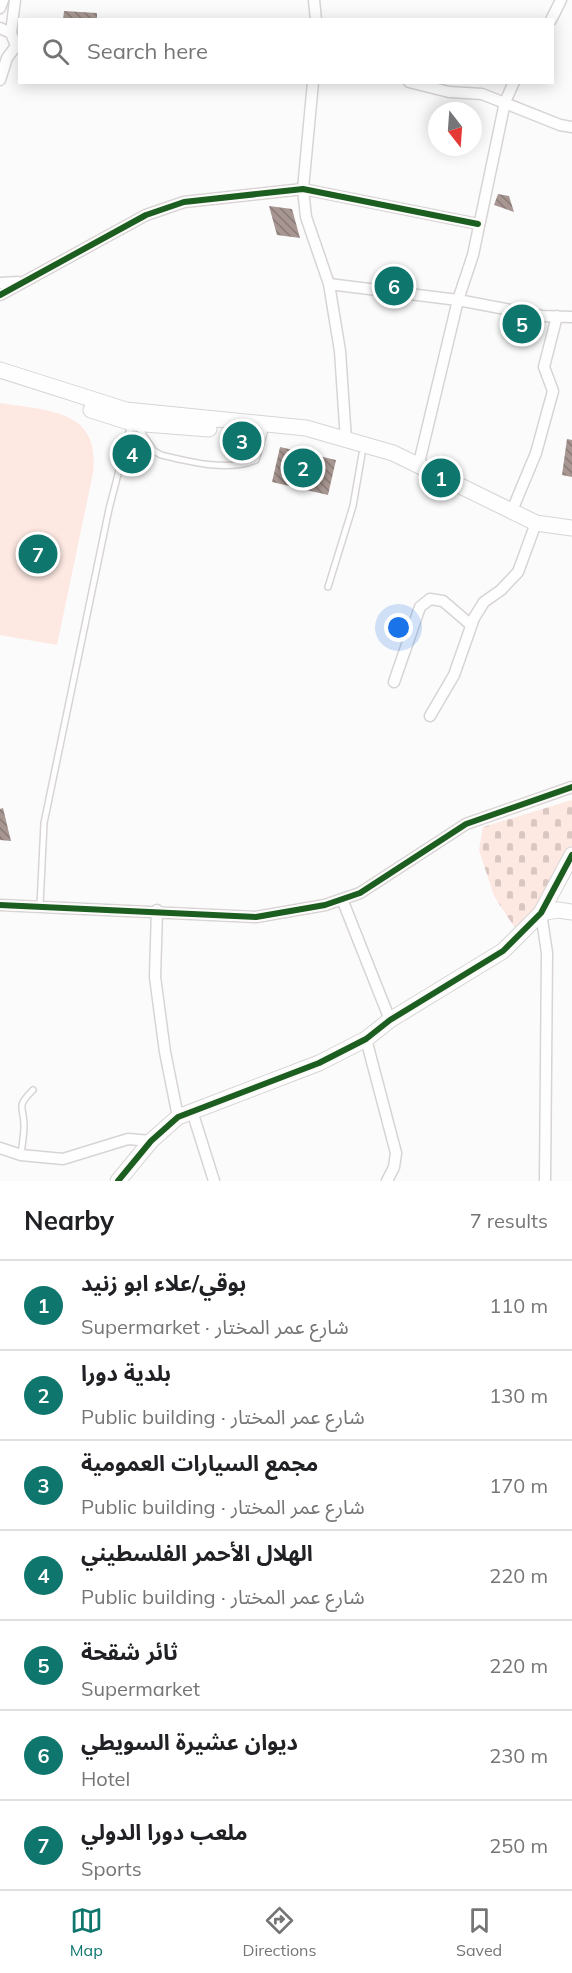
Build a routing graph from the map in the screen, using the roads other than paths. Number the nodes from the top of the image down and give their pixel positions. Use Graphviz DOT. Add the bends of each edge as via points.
graph roads {
  1 [pos="3,0"];
  2 [pos="15,0"];
  3 [pos="314,0"];
  4 [pos="561,0"];
  5 [pos="0,8"];
  6 [pos="316,18"];
  7 [pos="551,18"];
  8 [pos="0,28"];
  9 [pos="15,36"];
  10 [pos="9,56"];
  11 [pos="0,80"];
  12 [pos="313,84"];
  13 [pos="417,84"];
  14 [pos="513,84"];
  15 [pos="505,102"];
  16 [pos="572,127"];
  17 [pos="303,189"];
  18 [pos="478,224"];
  19 [pos="21,282"];
  20 [pos="0,283"];
  21 [pos="329,284"];
  22 [pos="0,295"];
  23 [pos="458,300"];
  24 [pos="557,316"];
  25 [pos="572,317"];
  26 [pos="0,370"];
  27 [pos="0,382"];
  28 [pos="134,423"];
  29 [pos="264,433"];
  30 [pos="345,440"];
  31 [pos="362,454"];
  32 [pos="418,467"];
  33 [pos="512,513"];
  34 [pos="536,523"];
  35 [pos="572,528"];
  36 [pos="328,587"];
  37 [pos="471,625"];
  38 [pos="394,682"];
  39 [pos="430,716"];
  40 [pos="572,787"];
  41 [pos="572,855"];
  42 [pos="342,899"];
  43 [pos="0,905"];
  44 [pos="40,905"];
  45 [pos="157,910"];
  46 [pos="572,912"];
  47 [pos="541,913"];
  48 [pos="390,1020"];
  49 [pos="366,1038"];
  50 [pos="33,1090"];
  51 [pos="185,1114"];
  52 [pos="151,1141"];
  53 [pos="0,1148"];
  54 [pos="21,1155"];
  55 [pos="117,1181"];
  56 [pos="214,1181"];
  57 [pos="387,1181"];
  58 [pos="545,1181"];
  1 -- 5 [label="street"];
  2 -- 9 [label="street"];
  3 -- 6 [label="street"];
  4 -- 7 [label="street"];
  8 -- 9 [label="street"];
  9 -- 10 [label="street" via="16,46"];
  10 -- 11 [label="street"];
  12 -- 17 [label="street"];
  13 -- 15 [label="street" via="449,92 482,94"];
  14 -- 15 [label="street"];
  15 -- 16 [label="street"];
  15 -- 18 [label="street"];
  17 -- 18 [label="street"];
  17 -- 19 [label="street" via="184,202 146,215"];
  17 -- 21 [label="street" via="306,217"];
  18 -- 23 [label="street" via="473,255"];
  19 -- 20 [label="street"];
  19 -- 22 [label="street"];
  21 -- 23 [label="street"];
  21 -- 30 [label="street" via="340,351"];
  23 -- 24 [label="street"];
  23 -- 32 [label="street"];
  24 -- 25 [label="street"];
  24 -- 33 [label="street" via="544,369 553,391 536,453"];
  26 -- 30 [label="main road" via="126,410 306,428"];
  27 -- 28 [label="main road"];
  28 -- 29 [label="main road"];
  28 -- 29 [label="lane" via="161,455 220,465 245,465 256,460"];
  28 -- 44 [label="lane" via="106,521 44,823"];
  29 -- 31 [label="main road" via="322,442"];
  30 -- 32 [label="main road" via="393,453"];
  31 -- 32 [label="main road"];
  31 -- 36 [label="lane" via="353,506"];
  32 -- 33 [label="main road"];
  33 -- 34 [label="main road"];
  34 -- 35 [label="main road"];
  34 -- 37 [label="street" via="518,572 484,602"];
  37 -- 38 [label="street" via="443,601 430,599 420,607"];
  37 -- 39 [label="street" via="454,675"];
  40 -- 42 [label="street" via="466,824 383,879"];
  41 -- 47 [label="main road"];
  42 -- 45 [label="street" via="256,916"];
  42 -- 48 [label="street"];
  43 -- 44 [label="street"];
  44 -- 45 [label="street"];
  45 -- 51 [label="street" via="155,977 165,1052"];
  46 -- 47 [label="main road"];
  47 -- 48 [label="main road" via="502,951"];
  47 -- 58 [label="street" via="547,953"];
  48 -- 49 [label="main road"];
  49 -- 51 [label="main road" via="320,1063"];
  49 -- 57 [label="street" via="396,1153"];
  50 -- 54 [label="lane" via="20,1110 24,1123"];
  51 -- 52 [label="main road"];
  51 -- 56 [label="street"];
  52 -- 54 [label="street" via="128,1139 63,1159"];
  52 -- 55 [label="main road"];
  53 -- 54 [label="street"];
}
